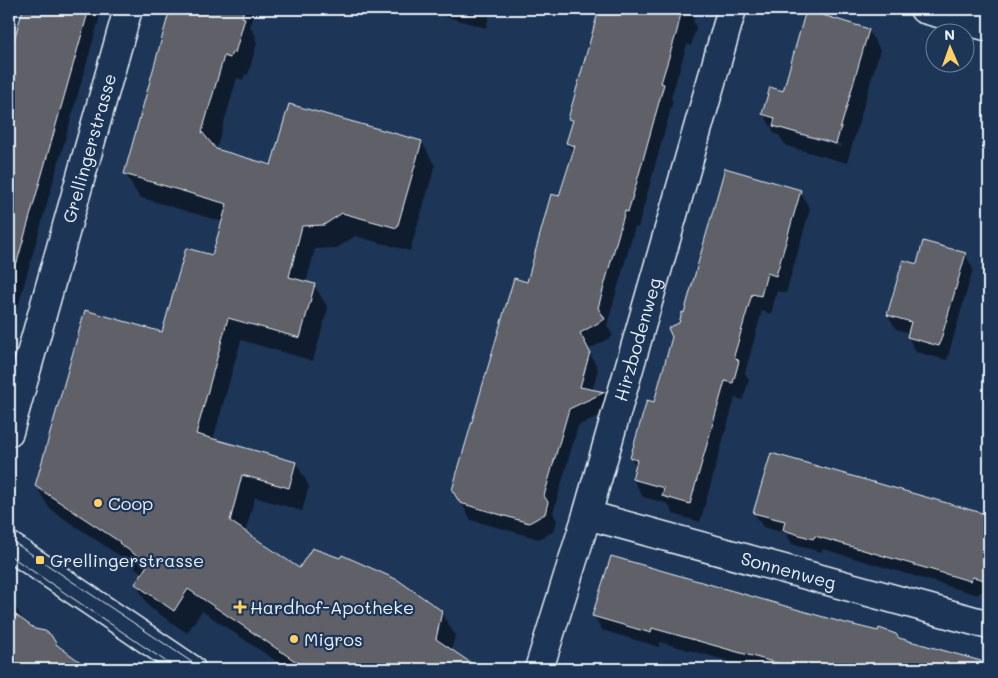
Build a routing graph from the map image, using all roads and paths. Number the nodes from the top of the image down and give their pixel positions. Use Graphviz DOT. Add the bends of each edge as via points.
graph roads {
  1 [pos="128,9"];
  2 [pos="732,9"];
  3 [pos="924,9"];
  4 [pos="989,27"];
  5 [pos="9,432"];
  6 [pos="587,515"];
  7 [pos="9,546"];
  8 [pos="989,625"];
  9 [pos="191,669"];
  10 [pos="539,669"];
  1 -- 5 [label="street, Grellingerstrasse"];
  2 -- 6 [label="street, Hirzbodenweg"];
  3 -- 4 [label="street"];
  6 -- 8 [label="street, Sonnenweg"];
  6 -- 10 [label="street, Hirzbodenweg"];
  7 -- 9 [label="street"];
}
